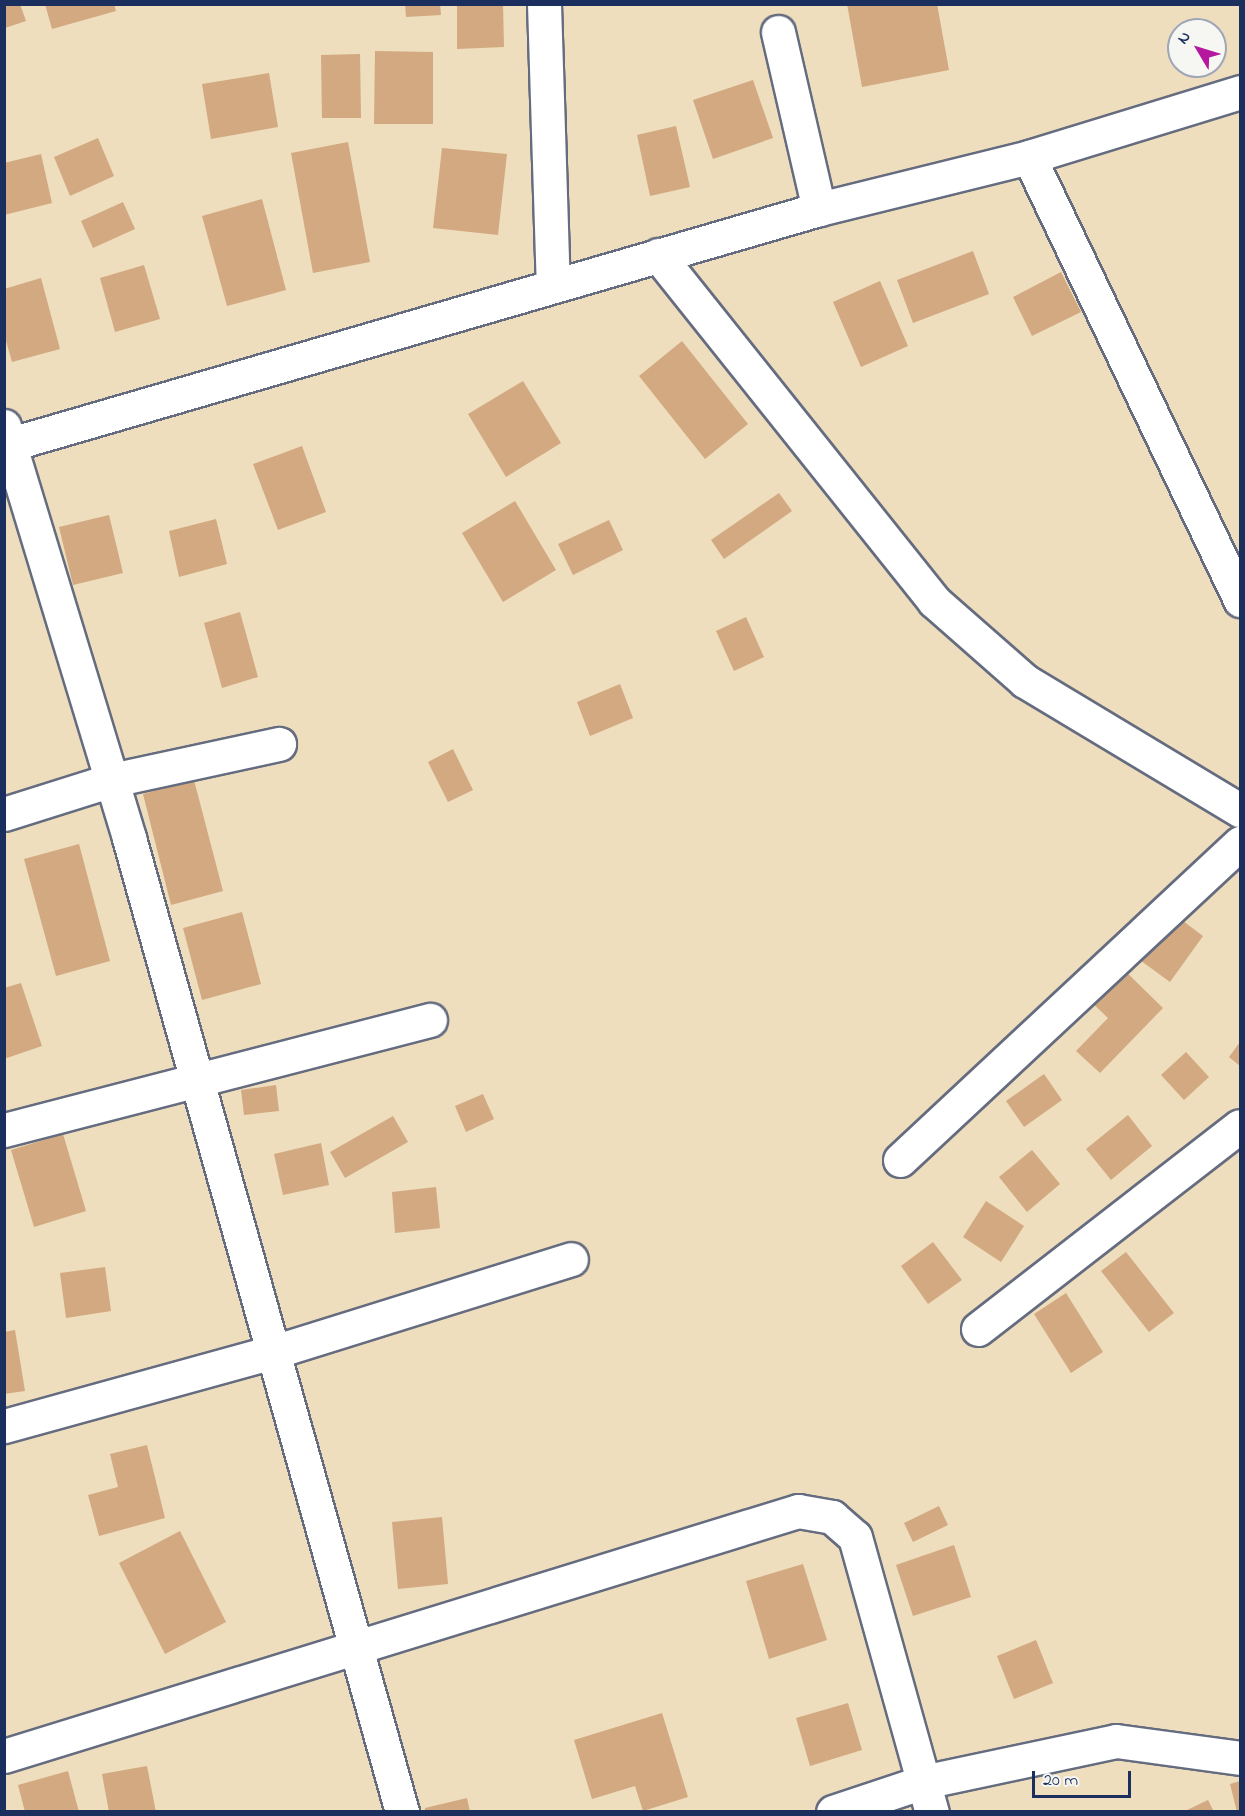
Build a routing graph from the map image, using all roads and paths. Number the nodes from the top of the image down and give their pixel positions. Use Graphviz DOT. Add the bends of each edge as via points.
graph roads {
  1 [pos="544,4"];
  2 [pos="778,32"];
  3 [pos="1240,92"];
  4 [pos="1029,156"];
  5 [pos="819,209"];
  6 [pos="658,255"];
  7 [pos="553,285"];
  8 [pos="6,439"];
  9 [pos="1240,600"];
  10 [pos="279,744"];
  11 [pos="112,780"];
  12 [pos="1240,810"];
  13 [pos="4,814"];
  14 [pos="1240,843"];
  15 [pos="430,1020"];
  16 [pos="198,1082"];
  17 [pos="1240,1126"];
  18 [pos="4,1131"];
  19 [pos="900,1160"];
  20 [pos="571,1259"];
  21 [pos="978,1329"];
  22 [pos="273,1352"];
  23 [pos="4,1426"];
  24 [pos="356,1646"];
  25 [pos="4,1756"];
  26 [pos="1240,1758"];
  27 [pos="927,1797"];
  28 [pos="402,1812"];
  29 [pos="833,1812"];
  1 -- 7 [label="main road"];
  2 -- 5 [label="main road"];
  3 -- 4 [label="main road"];
  4 -- 5 [label="main road"];
  4 -- 9 [label="main road"];
  5 -- 6 [label="main road"];
  6 -- 7 [label="main road"];
  6 -- 12 [label="main road" via="933,601 1025,681"];
  7 -- 8 [label="main road"];
  8 -- 11 [label="main road"];
  10 -- 11 [label="main road"];
  11 -- 13 [label="main road"];
  11 -- 16 [label="main road"];
  14 -- 19 [label="main road"];
  15 -- 16 [label="main road"];
  16 -- 18 [label="main road"];
  16 -- 22 [label="main road"];
  17 -- 21 [label="main road"];
  20 -- 22 [label="main road"];
  22 -- 23 [label="main road"];
  22 -- 24 [label="main road"];
  24 -- 25 [label="main road"];
  24 -- 27 [label="main road" via="798,1511 832,1516 855,1537"];
  24 -- 28 [label="main road"];
  26 -- 27 [label="main road" via="1116,1741"];
  27 -- 29 [label="main road"];
}
